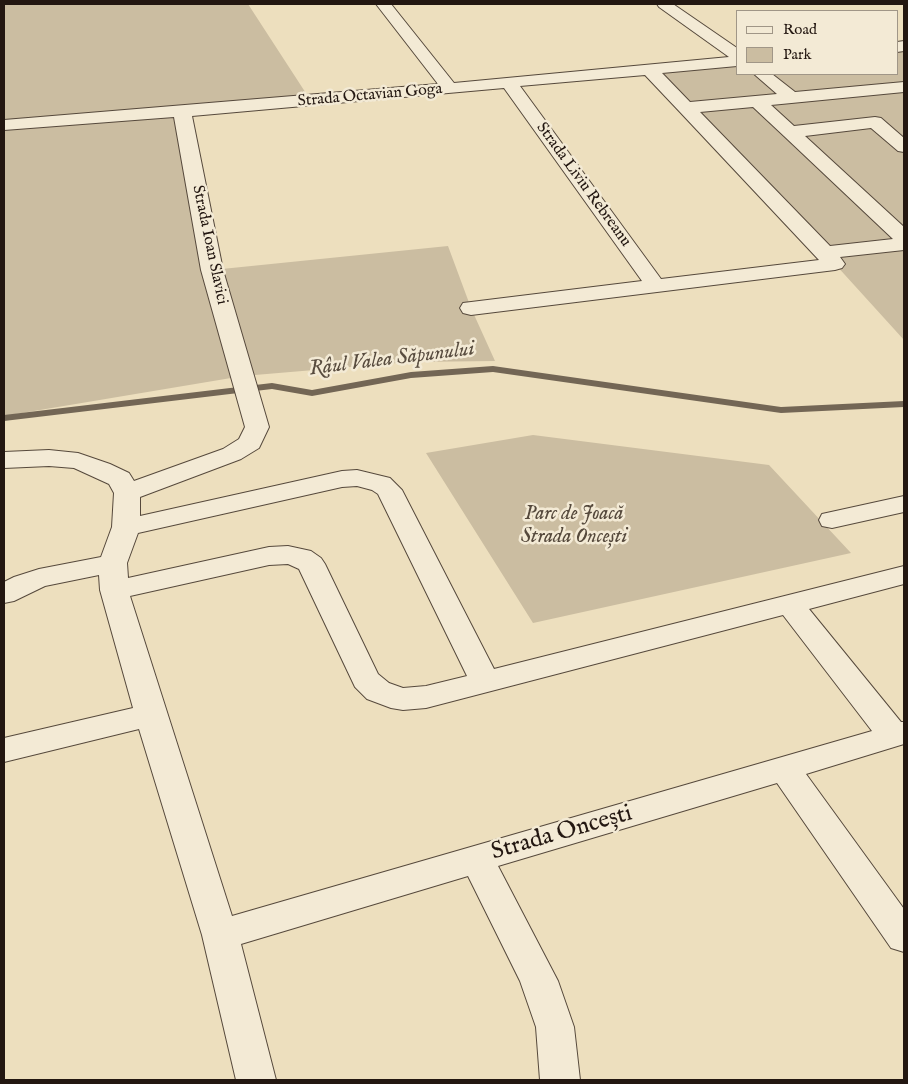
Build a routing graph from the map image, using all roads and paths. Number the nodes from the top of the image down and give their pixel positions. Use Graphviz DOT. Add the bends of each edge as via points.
graph roads {
  1 [pos="383,4"];
  2 [pos="664,4"];
  3 [pos="736,54"];
  4 [pos="736,61"];
  5 [pos="650,70"];
  6 [pos="763,75"];
  7 [pos="880,75"];
  8 [pos="509,83"];
  9 [pos="899,87"];
  10 [pos="450,88"];
  11 [pos="792,98"];
  12 [pos="757,101"];
  13 [pos="686,108"];
  14 [pos="182,111"];
  15 [pos="4,125"];
  16 [pos="790,132"];
  17 [pos="904,147"];
  18 [pos="904,238"];
  19 [pos="904,244"];
  20 [pos="830,259"];
  21 [pos="656,286"];
  22 [pos="471,308"];
  23 [pos="4,460"];
  24 [pos="127,493"];
  25 [pos="904,504"];
  26 [pos="832,520"];
  27 [pos="126,527"];
  28 [pos="904,575"];
  29 [pos="114,576"];
  30 [pos="4,594"];
  31 [pos="790,604"];
  32 [pos="485,682"];
  33 [pos="151,715"];
  34 [pos="899,734"];
  35 [pos="4,750"];
  36 [pos="785,769"];
  37 [pos="477,859"];
  38 [pos="220,935"];
  39 [pos="904,937"];
  40 [pos="256,1080"];
  41 [pos="560,1080"];
  1 -- 10 [label="street"];
  2 -- 3 [label="street"];
  4 -- 5 [label="street, Strada Octavian Goga"];
  5 -- 8 [label="street, Strada Octavian Goga"];
  5 -- 13 [label="street"];
  6 -- 11 [label="street"];
  7 -- 9 [label="street"];
  8 -- 10 [label="street, Strada Octavian Goga"];
  8 -- 21 [label="street, Strada Liviu Rebreanu"];
  9 -- 11 [label="street"];
  10 -- 14 [label="street, Strada Octavian Goga"];
  11 -- 12 [label="street"];
  12 -- 13 [label="street"];
  12 -- 16 [label="street"];
  13 -- 20 [label="street"];
  14 -- 15 [label="street, Strada Octavian Goga"];
  14 -- 24 [label="street, Strada Ioan Slavici" via="212,270 257,427 250,443 232,454"];
  16 -- 17 [label="street" via="875,122"];
  16 -- 18 [label="street"];
  19 -- 20 [label="street"];
  20 -- 21 [label="street"];
  21 -- 22 [label="street"];
  23 -- 24 [label="street" via="78,461 101,468 120,479"];
  24 -- 27 [label="street"];
  25 -- 26 [label="street"];
  27 -- 29 [label="street"];
  27 -- 32 [label="street" via="342,479 357,478 381,484 388,490"];
  28 -- 31 [label="street"];
  29 -- 30 [label="street" via="39,578"];
  29 -- 32 [label="street" via="269,556 302,558 311,564 366,680 378,691 391,698 426,697"];
  29 -- 33 [label="street"];
  31 -- 32 [label="street"];
  31 -- 34 [label="street"];
  33 -- 35 [label="street"];
  33 -- 38 [label="street"];
  34 -- 36 [label="street, Strada Oncești"];
  36 -- 37 [label="street, Strada Oncești"];
  36 -- 39 [label="street"];
  37 -- 38 [label="street, Strada Oncești"];
  37 -- 41 [label="street" via="539,982 555,1027"];
  38 -- 40 [label="street"];
}
